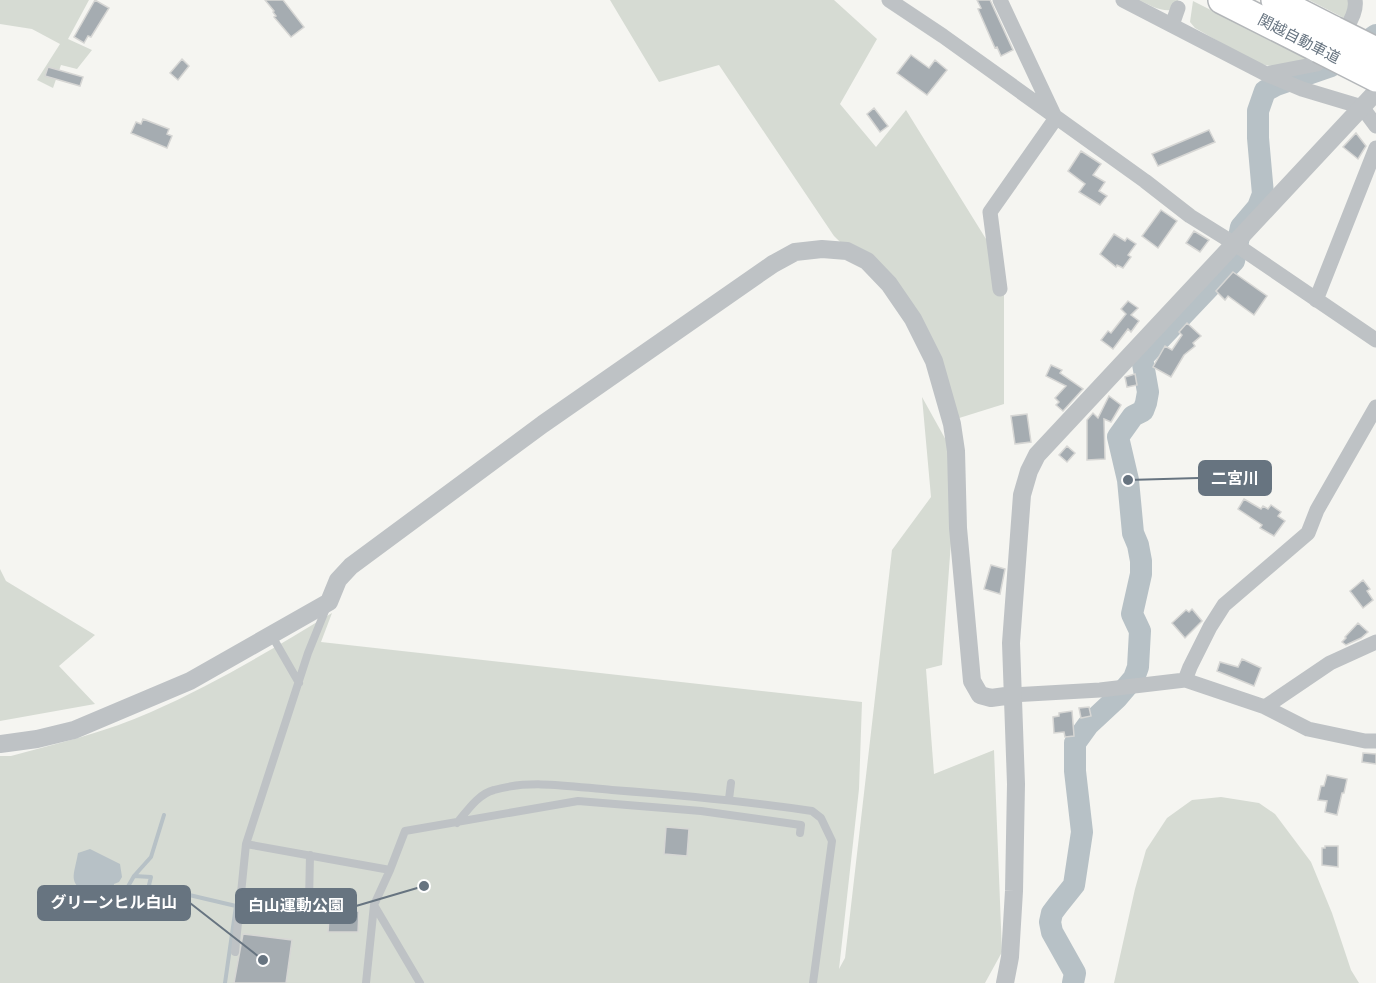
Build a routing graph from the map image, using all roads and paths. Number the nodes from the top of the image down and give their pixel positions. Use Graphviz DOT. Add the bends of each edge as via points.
graph roads {
  1 [pos="889,0"];
  2 [pos="1000,0"];
  3 [pos="1123,0"];
  4 [pos="1222,0"];
  5 [pos="1275,0"];
  6 [pos="1355,0"];
  7 [pos="1178,8"];
  8 [pos="1172,25"];
  9 [pos="1326,39"];
  10 [pos="1376,51"];
  11 [pos="1266,74"];
  12 [pos="1376,78"];
  13 [pos="1376,92"];
  14 [pos="1362,107"];
  15 [pos="1056,118"];
  16 [pos="1376,126"];
  17 [pos="1376,148"];
  18 [pos="1235,244"];
  19 [pos="1000,289"];
  20 [pos="1316,300"];
  21 [pos="1376,340"];
  22 [pos="1376,407"];
  23 [pos="329,602"];
  24 [pos="272,636"];
  25 [pos="1376,642"];
  26 [pos="1185,680"];
  27 [pos="299,683"];
  28 [pos="1013,695"];
  29 [pos="1265,707"];
  30 [pos="1376,741"];
  31 [pos="0,744"];
  32 [pos="731,783"];
  33 [pos="729,799"];
  34 [pos="457,823"];
  35 [pos="800,833"];
  36 [pos="246,844"];
  37 [pos="310,855"];
  38 [pos="390,870"];
  39 [pos="309,902"];
  40 [pos="374,904"];
  41 [pos="235,952"];
  42 [pos="366,983"];
  43 [pos="420,983"];
  44 [pos="813,983"];
  45 [pos="1005,983"];
  1 -- 15 [label="street"];
  2 -- 15 [label="street"];
  3 -- 8 [label="street"];
  4 -- 9 [label="highway, 関越自動車道"];
  5 -- 9 [label="highway, 関越自動車道"];
  6 -- 11 [label="street" via="1353,19 1317,64"];
  7 -- 8 [label="street"];
  8 -- 11 [label="street"];
  9 -- 10 [label="highway, 関越自動車道, bridge"];
  9 -- 12 [label="highway, 関越自動車道, bridge"];
  11 -- 14 [label="street"];
  13 -- 14 [label="street"];
  14 -- 16 [label="street"];
  14 -- 18 [label="street"];
  15 -- 18 [label="street" via="1190,216"];
  15 -- 19 [label="street" via="990,212"];
  17 -- 20 [label="street"];
  18 -- 20 [label="street"];
  18 -- 28 [label="street" via="1037,455 1029,471 1020,517 1011,643"];
  20 -- 21 [label="street"];
  22 -- 26 [label="street" via="1308,533 1224,605 1209,627"];
  23 -- 24 [label="street"];
  23 -- 27 [label="lane"];
  23 -- 28 [label="street" via="338,580 359,559 744,283 795,252 847,251 867,261 889,284 913,319 934,361 956,451 958,528 972,681 980,695"];
  24 -- 27 [label="lane"];
  24 -- 31 [label="street" via="190,681 74,730"];
  25 -- 29 [label="street" via="1330,663"];
  26 -- 28 [label="street"];
  26 -- 29 [label="street"];
  27 -- 36 [label="lane"];
  28 -- 45 [label="street" via="1014,891"];
  29 -- 30 [label="street" via="1308,729"];
  32 -- 33 [label="lane"];
  33 -- 34 [label="lane" via="518,786 492,790 479,797"];
  33 -- 44 [label="lane" via="812,811 827,829 832,841"];
  34 -- 35 [label="lane" via="578,801 701,811 801,825"];
  34 -- 38 [label="lane" via="405,831"];
  36 -- 37 [label="lane"];
  36 -- 41 [label="lane"];
  37 -- 38 [label="lane"];
  37 -- 39 [label="lane"];
  38 -- 40 [label="lane"];
  40 -- 42 [label="lane"];
  40 -- 43 [label="lane"];
}
